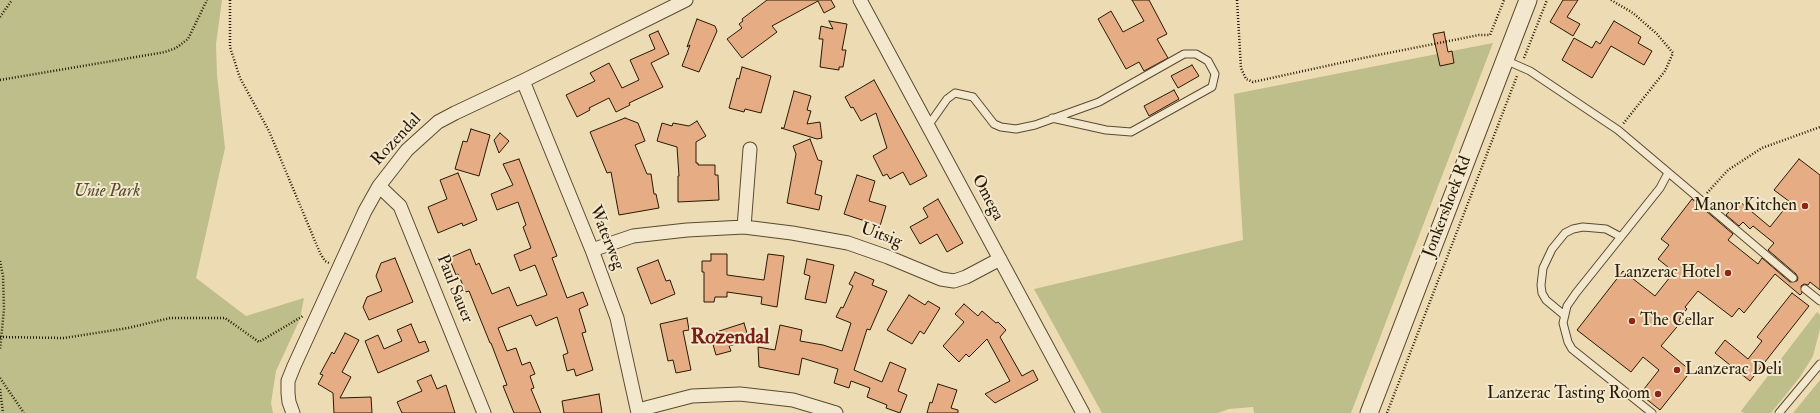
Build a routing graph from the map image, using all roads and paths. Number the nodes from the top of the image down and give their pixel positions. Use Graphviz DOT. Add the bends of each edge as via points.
graph roads {
  1 [pos="12,0"];
  2 [pos="207,0"];
  3 [pos="230,0"];
  4 [pos="686,0"];
  5 [pos="860,0"];
  6 [pos="1237,0"];
  7 [pos="1504,0"];
  8 [pos="1528,0"];
  9 [pos="1547,0"];
  10 [pos="1611,0"];
  11 [pos="0,18"];
  12 [pos="1505,60"];
  13 [pos="1521,66"];
  14 [pos="0,80"];
  15 [pos="523,81"];
  16 [pos="1052,118"];
  17 [pos="928,126"];
  18 [pos="1820,127"];
  19 [pos="1618,130"];
  20 [pos="750,149"];
  21 [pos="1668,172"];
  22 [pos="380,186"];
  23 [pos="1702,200"];
  24 [pos="744,227"];
  25 [pos="1621,237"];
  26 [pos="592,250"];
  27 [pos="1000,259"];
  28 [pos="0,261"];
  29 [pos="338,269"];
  30 [pos="1793,278"];
  31 [pos="1805,289"];
  32 [pos="1820,301"];
  33 [pos="321,305"];
  34 [pos="1564,315"];
  35 [pos="1,337"];
  36 [pos="0,350"];
  37 [pos="1820,364"];
  38 [pos="0,378"];
  39 [pos="0,389"];
  40 [pos="638,411"];
  41 [pos="3,413"];
  42 [pos="24,413"];
  43 [pos="293,413"];
  44 [pos="484,413"];
  45 [pos="836,413"];
  46 [pos="1083,413"];
  47 [pos="1369,413"];
  48 [pos="1387,413"];
  49 [pos="1652,413"];
  50 [pos="1779,413"];
  1 -- 11 [label="path"];
  2 -- 14 [label="path" via="188,39 176,48"];
  3 -- 29 [label="path" via="230,47 240,78 269,131 320,253"];
  4 -- 15 [label="street, Rozendal"];
  5 -- 17 [label="street, Omega"];
  6 -- 7 [label="path" via="1241,68 1246,79 1253,82 1363,58 1490,35"];
  8 -- 12 [label="street, Jonkershoek Rd"];
  9 -- 13 [label="path"];
  10 -- 19 [label="path" via="1633,13 1657,34 1673,53 1665,70"];
  12 -- 13 [label="lane"];
  12 -- 47 [label="street, Jonkershoek Rd"];
  13 -- 19 [label="lane"];
  13 -- 48 [label="path"];
  15 -- 22 [label="street, Rozendal" via="438,122 408,150"];
  15 -- 26 [label="street, Waterweg"];
  16 -- 16 [label="lane" via="1100,102 1184,54 1196,54 1208,61 1214,74 1212,87 1131,132 1106,130"];
  16 -- 17 [label="lane" via="1016,129 1001,127 994,124 973,97 955,93 947,99"];
  17 -- 27 [label="street, Omega"];
  18 -- 23 [label="path" via="1762,148 1728,170"];
  19 -- 21 [label="lane"];
  20 -- 24 [label="street"];
  21 -- 23 [label="lane"];
  21 -- 25 [label="lane" via="1660,188"];
  22 -- 29 [label="street, Rozendal" via="365,211"];
  22 -- 44 [label="street, Paul Sauer" via="400,206"];
  23 -- 30 [label="lane"];
  24 -- 26 [label="street, Uitsig" via="633,236"];
  24 -- 27 [label="street, Uitsig" via="848,244 941,279 954,281"];
  25 -- 34 [label="lane" via="1576,293"];
  25 -- 34 [label="lane" via="1606,229 1583,227 1565,233 1552,249 1543,268 1542,293 1546,300"];
  26 -- 40 [label="street, Waterweg" via="617,318"];
  27 -- 46 [label="street, Omega"];
  28 -- 35 [label="path" via="4,297"];
  29 -- 33 [label="street, Rozendal"];
  31 -- 32 [label="lane"];
  33 -- 35 [label="path" via="259,342 225,318 170,318 128,328 64,338"];
  33 -- 43 [label="street, Rozendal" via="288,381 289,402"];
  34 -- 49 [label="lane" via="1564,332 1572,349"];
  35 -- 36 [label="path"];
  37 -- 50 [label="lane"];
  38 -- 42 [label="path"];
  39 -- 41 [label="path"];
  40 -- 45 [label="street" via="692,396 740,394 793,400"];
}
